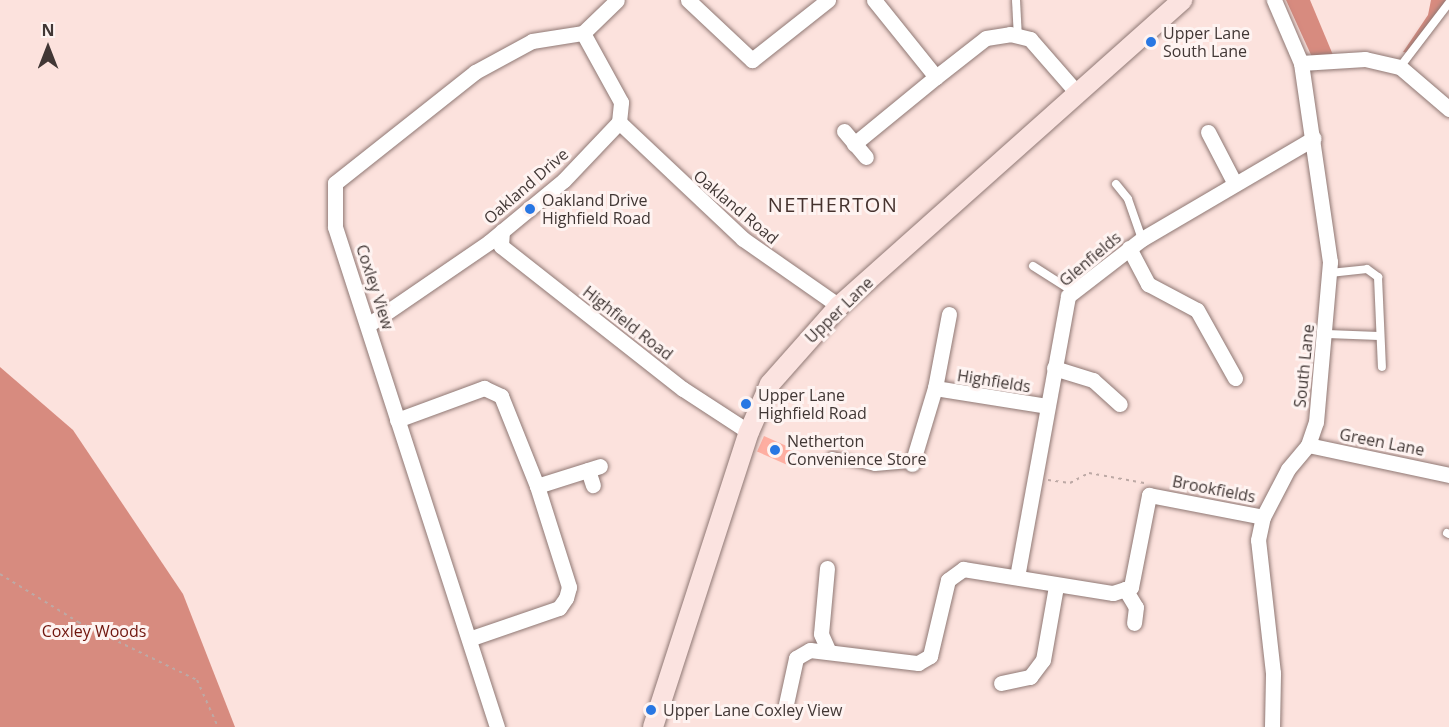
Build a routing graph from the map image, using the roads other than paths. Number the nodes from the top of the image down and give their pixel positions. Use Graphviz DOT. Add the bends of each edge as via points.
graph roads {
  1 [pos="617,0"];
  2 [pos="688,0"];
  3 [pos="828,0"];
  4 [pos="874,0"];
  5 [pos="1016,0"];
  6 [pos="1183,0"];
  7 [pos="1274,0"];
  8 [pos="1449,3"];
  9 [pos="584,33"];
  10 [pos="1018,36"];
  11 [pos="1301,63"];
  12 [pos="1400,67"];
  13 [pos="936,77"];
  14 [pos="1078,94"];
  15 [pos="1449,109"];
  16 [pos="619,122"];
  17 [pos="844,131"];
  18 [pos="1208,132"];
  19 [pos="1314,138"];
  20 [pos="854,144"];
  21 [pos="866,157"];
  22 [pos="1234,182"];
  23 [pos="1116,184"];
  24 [pos="502,231"];
  25 [pos="1136,244"];
  26 [pos="1033,266"];
  27 [pos="1330,273"];
  28 [pos="1074,292"];
  29 [pos="839,306"];
  30 [pos="950,314"];
  31 [pos="368,325"];
  32 [pos="1327,334"];
  33 [pos="1379,336"];
  34 [pos="1382,367"];
  35 [pos="1054,368"];
  36 [pos="1235,378"];
  37 [pos="935,388"];
  38 [pos="1120,404"];
  39 [pos="1047,406"];
  40 [pos="397,420"];
  41 [pos="749,432"];
  42 [pos="1308,445"];
  43 [pos="832,456"];
  44 [pos="912,464"];
  45 [pos="1449,475"];
  46 [pos="593,485"];
  47 [pos="537,486"];
  48 [pos="1263,517"];
  49 [pos="827,568"];
  50 [pos="1017,577"];
  51 [pos="1056,586"];
  52 [pos="1125,589"];
  53 [pos="1134,623"];
  54 [pos="469,639"];
  55 [pos="828,650"];
  56 [pos="1001,683"];
  57 [pos="786,704"];
  58 [pos="497,727"];
  59 [pos="653,727"];
  60 [pos="1272,727"];
  1 -- 9 [label="street"];
  2 -- 3 [label="street" via="752,60"];
  4 -- 13 [label="street"];
  5 -- 10 [label="lane"];
  6 -- 14 [label="main road, Upper Lane"];
  7 -- 11 [label="street, South Lane"];
  8 -- 12 [label="lane"];
  9 -- 16 [label="street" via="621,102"];
  9 -- 31 [label="street, Coxley View" via="532,41 475,72 335,183 335,227"];
  10 -- 13 [label="street" via="986,38"];
  10 -- 14 [label="street" via="1030,39"];
  11 -- 12 [label="street" via="1365,59"];
  11 -- 19 [label="street, South Lane"];
  12 -- 15 [label="street"];
  13 -- 20 [label="street"];
  14 -- 29 [label="main road, Upper Lane"];
  16 -- 24 [label="street, Oakland Drive" via="564,180"];
  16 -- 29 [label="street, Oakland Road" via="743,239"];
  17 -- 20 [label="street"];
  18 -- 22 [label="street"];
  19 -- 22 [label="street, Glenfields"];
  19 -- 27 [label="street, South Lane"];
  20 -- 21 [label="street"];
  22 -- 25 [label="street, Glenfields"];
  23 -- 25 [label="lane" via="1128,199"];
  24 -- 31 [label="street, Oakland Drive"];
  24 -- 41 [label="street, Highfield Road" via="501,246 683,389"];
  25 -- 28 [label="street, Glenfields"];
  25 -- 36 [label="street" via="1148,284 1197,310"];
  26 -- 28 [label="lane"];
  27 -- 32 [label="street, South Lane"];
  27 -- 33 [label="lane" via="1367,269 1378,277"];
  28 -- 35 [label="street, Glenfields"];
  29 -- 41 [label="main road, Upper Lane" via="770,384"];
  30 -- 37 [label="street, Highfields"];
  31 -- 40 [label="street, Coxley View"];
  32 -- 33 [label="lane"];
  32 -- 42 [label="street, South Lane"];
  33 -- 34 [label="lane"];
  35 -- 38 [label="street" via="1093,380"];
  35 -- 39 [label="street, Glenfields"];
  37 -- 39 [label="street, Highfields"];
  37 -- 44 [label="street, Highfields"];
  39 -- 50 [label="street, Glenfields"];
  40 -- 47 [label="street" via="484,388 501,396"];
  40 -- 54 [label="street, Coxley View"];
  41 -- 59 [label="main road, Upper Lane"];
  42 -- 45 [label="street, Green Lane"];
  42 -- 48 [label="street" via="1288,469"];
  43 -- 44 [label="lane" via="875,467"];
  46 -- 47 [label="street" via="594,468"];
  47 -- 54 [label="street" via="569,586 566,598 559,608"];
  48 -- 52 [label="street, Brookfields" via="1149,495 1131,586"];
  48 -- 60 [label="street" via="1258,540 1273,673"];
  49 -- 55 [label="street" via="821,634"];
  50 -- 51 [label="street"];
  50 -- 55 [label="street" via="963,569 948,580 930,657 918,663"];
  51 -- 52 [label="street" via="1113,593"];
  51 -- 56 [label="street" via="1043,660 1030,677"];
  52 -- 53 [label="street" via="1136,607"];
  54 -- 58 [label="street, Coxley View"];
  55 -- 57 [label="street" via="796,658"];
}
